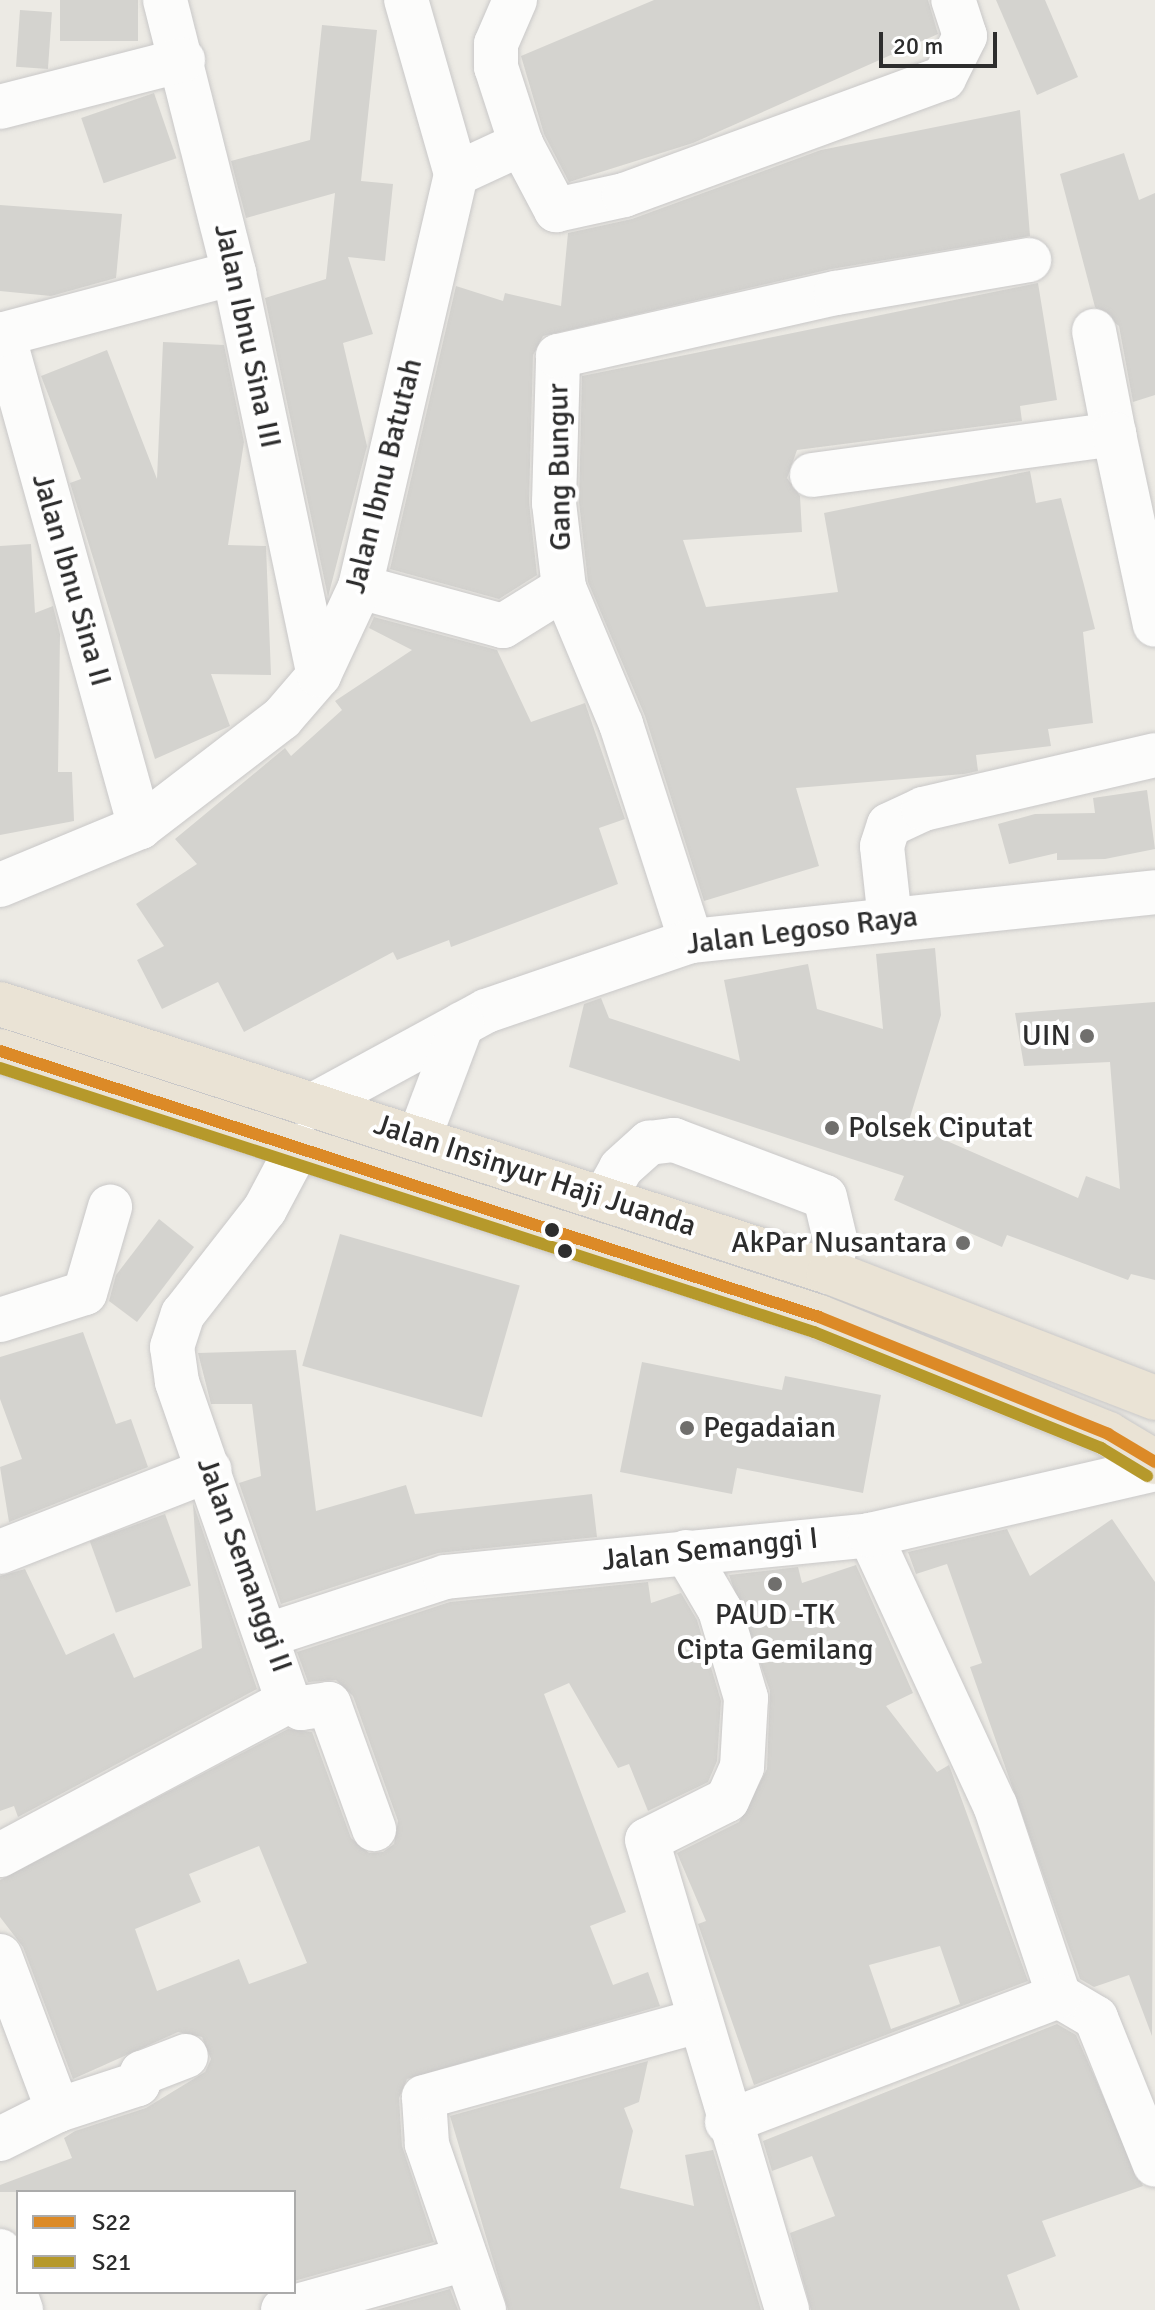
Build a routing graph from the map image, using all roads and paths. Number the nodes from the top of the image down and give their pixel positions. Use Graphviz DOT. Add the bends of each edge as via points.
graph roads {
  1 [pos="165,0"];
  2 [pos="406,0"];
  3 [pos="515,0"];
  4 [pos="953,0"];
  5 [pos="183,60"];
  6 [pos="0,107"];
  7 [pos="521,144"];
  8 [pos="456,174"];
  9 [pos="1029,260"];
  10 [pos="234,273"];
  11 [pos="1094,331"];
  12 [pos="1,335"];
  13 [pos="1114,434"];
  14 [pos="812,475"];
  15 [pos="360,587"];
  16 [pos="564,588"];
  17 [pos="1155,625"];
  18 [pos="319,675"];
  19 [pos="1155,755"];
  20 [pos="140,827"];
  21 [pos="0,885"];
  22 [pos="1155,892"];
  23 [pos="890,920"];
  24 [pos="691,941"];
  25 [pos="0,1004"];
  26 [pos="462,1024"];
  27 [pos="0,1051"];
  28 [pos="315,1104"];
  29 [pos="419,1138"];
  30 [pos="299,1145"];
  31 [pos="604,1199"];
  32 [pos="110,1207"];
  33 [pos="829,1272"];
  34 [pos="0,1320"];
  35 [pos="1155,1398"];
  36 [pos="1155,1462"];
  37 [pos="1155,1469"];
  38 [pos="209,1470"];
  39 [pos="870,1535"];
  40 [pos="0,1552"];
  41 [pos="686,1552"];
  42 [pos="268,1635"];
  43 [pos="288,1701"];
  44 [pos="374,1829"];
  45 [pos="0,1855"];
  46 [pos="0,1956"];
  47 [pos="1059,1996"];
  48 [pos="698,2021"];
  49 [pos="186,2056"];
  50 [pos="58,2110"];
  51 [pos="727,2122"];
  52 [pos="0,2139"];
  53 [pos="1155,2165"];
  54 [pos="1,2258"];
  55 [pos="466,2259"];
  56 [pos="21,2310"];
  57 [pos="283,2310"];
  58 [pos="484,2310"];
  59 [pos="787,2310"];
  1 -- 5 [label="street, Jalan Ibnu Sina III"];
  2 -- 8 [label="street"];
  3 -- 7 [label="street" via="496,44 496,67"];
  4 -- 7 [label="street" via="965,36 944,78 624,195 556,210"];
  5 -- 6 [label="street"];
  5 -- 10 [label="street, Jalan Ibnu Sina III"];
  7 -- 8 [label="street"];
  8 -- 15 [label="street, Jalan Ibnu Batutah"];
  9 -- 16 [label="street, Gang Bungur" via="560,354 554,503"];
  10 -- 12 [label="street"];
  10 -- 18 [label="street, Jalan Ibnu Sina III"];
  11 -- 13 [label="street"];
  12 -- 20 [label="street, Jalan Ibnu Sina II"];
  13 -- 14 [label="street"];
  13 -- 17 [label="street"];
  15 -- 16 [label="street" via="503,626"];
  15 -- 18 [label="street, Jalan Ibnu Batutah"];
  16 -- 24 [label="street, Gang Bungur" via="621,724"];
  18 -- 20 [label="street, Jalan Ibnu Batutah" via="282,718"];
  19 -- 23 [label="street" via="923,809 889,825 882,846"];
  20 -- 21 [label="street, Jalan Ibnu Batutah"];
  22 -- 23 [label="street, Jalan Legoso Raya"];
  23 -- 24 [label="street, Jalan Legoso Raya"];
  24 -- 26 [label="street, Jalan Legoso Raya"];
  25 -- 28 [label="highway, Jalan Insinyur Haji Juanda"];
  26 -- 28 [label="street, Jalan Legoso Raya"];
  26 -- 29 [label="street"];
  27 -- 30 [label="highway, Jalan Insinyur Haji Juanda"];
  28 -- 29 [label="highway, Jalan Insinyur Haji Juanda"];
  29 -- 31 [label="highway, Jalan Insinyur Haji Juanda"];
  30 -- 36 [label="highway, Jalan Insinyur Haji Juanda" via="819,1317 1108,1434"];
  30 -- 38 [label="street, Jalan Semanggi II" via="265,1209 183,1314 172,1347"];
  31 -- 33 [label="highway, Jalan Insinyur Haji Juanda"];
  31 -- 33 [label="street" via="621,1168 649,1143 674,1140 825,1197 836,1243"];
  32 -- 34 [label="street" via="85,1293"];
  33 -- 35 [label="highway, Jalan Insinyur Haji Juanda"];
  37 -- 39 [label="street, Jalan Semanggi I"];
  38 -- 40 [label="street"];
  38 -- 42 [label="street, Jalan Semanggi II"];
  39 -- 41 [label="street, Jalan Semanggi I"];
  39 -- 47 [label="street" via="995,1805"];
  41 -- 42 [label="street, Jalan Semanggi I" via="445,1577"];
  41 -- 48 [label="street" via="720,1610 746,1698 742,1767 727,1800 647,1840"];
  42 -- 43 [label="street, Jalan Semanggi II"];
  43 -- 44 [label="street" via="301,1708 329,1704"];
  43 -- 45 [label="street, Jalan Semanggi II"];
  46 -- 50 [label="street"];
  47 -- 51 [label="street"];
  47 -- 53 [label="street" via="1096,2018"];
  48 -- 51 [label="street"];
  48 -- 55 [label="street" via="424,2097 427,2144"];
  49 -- 50 [label="street" via="142,2073 138,2084"];
  50 -- 52 [label="street"];
  51 -- 59 [label="street"];
  54 -- 56 [label="street"];
  55 -- 57 [label="street"];
  55 -- 58 [label="street"];
}
